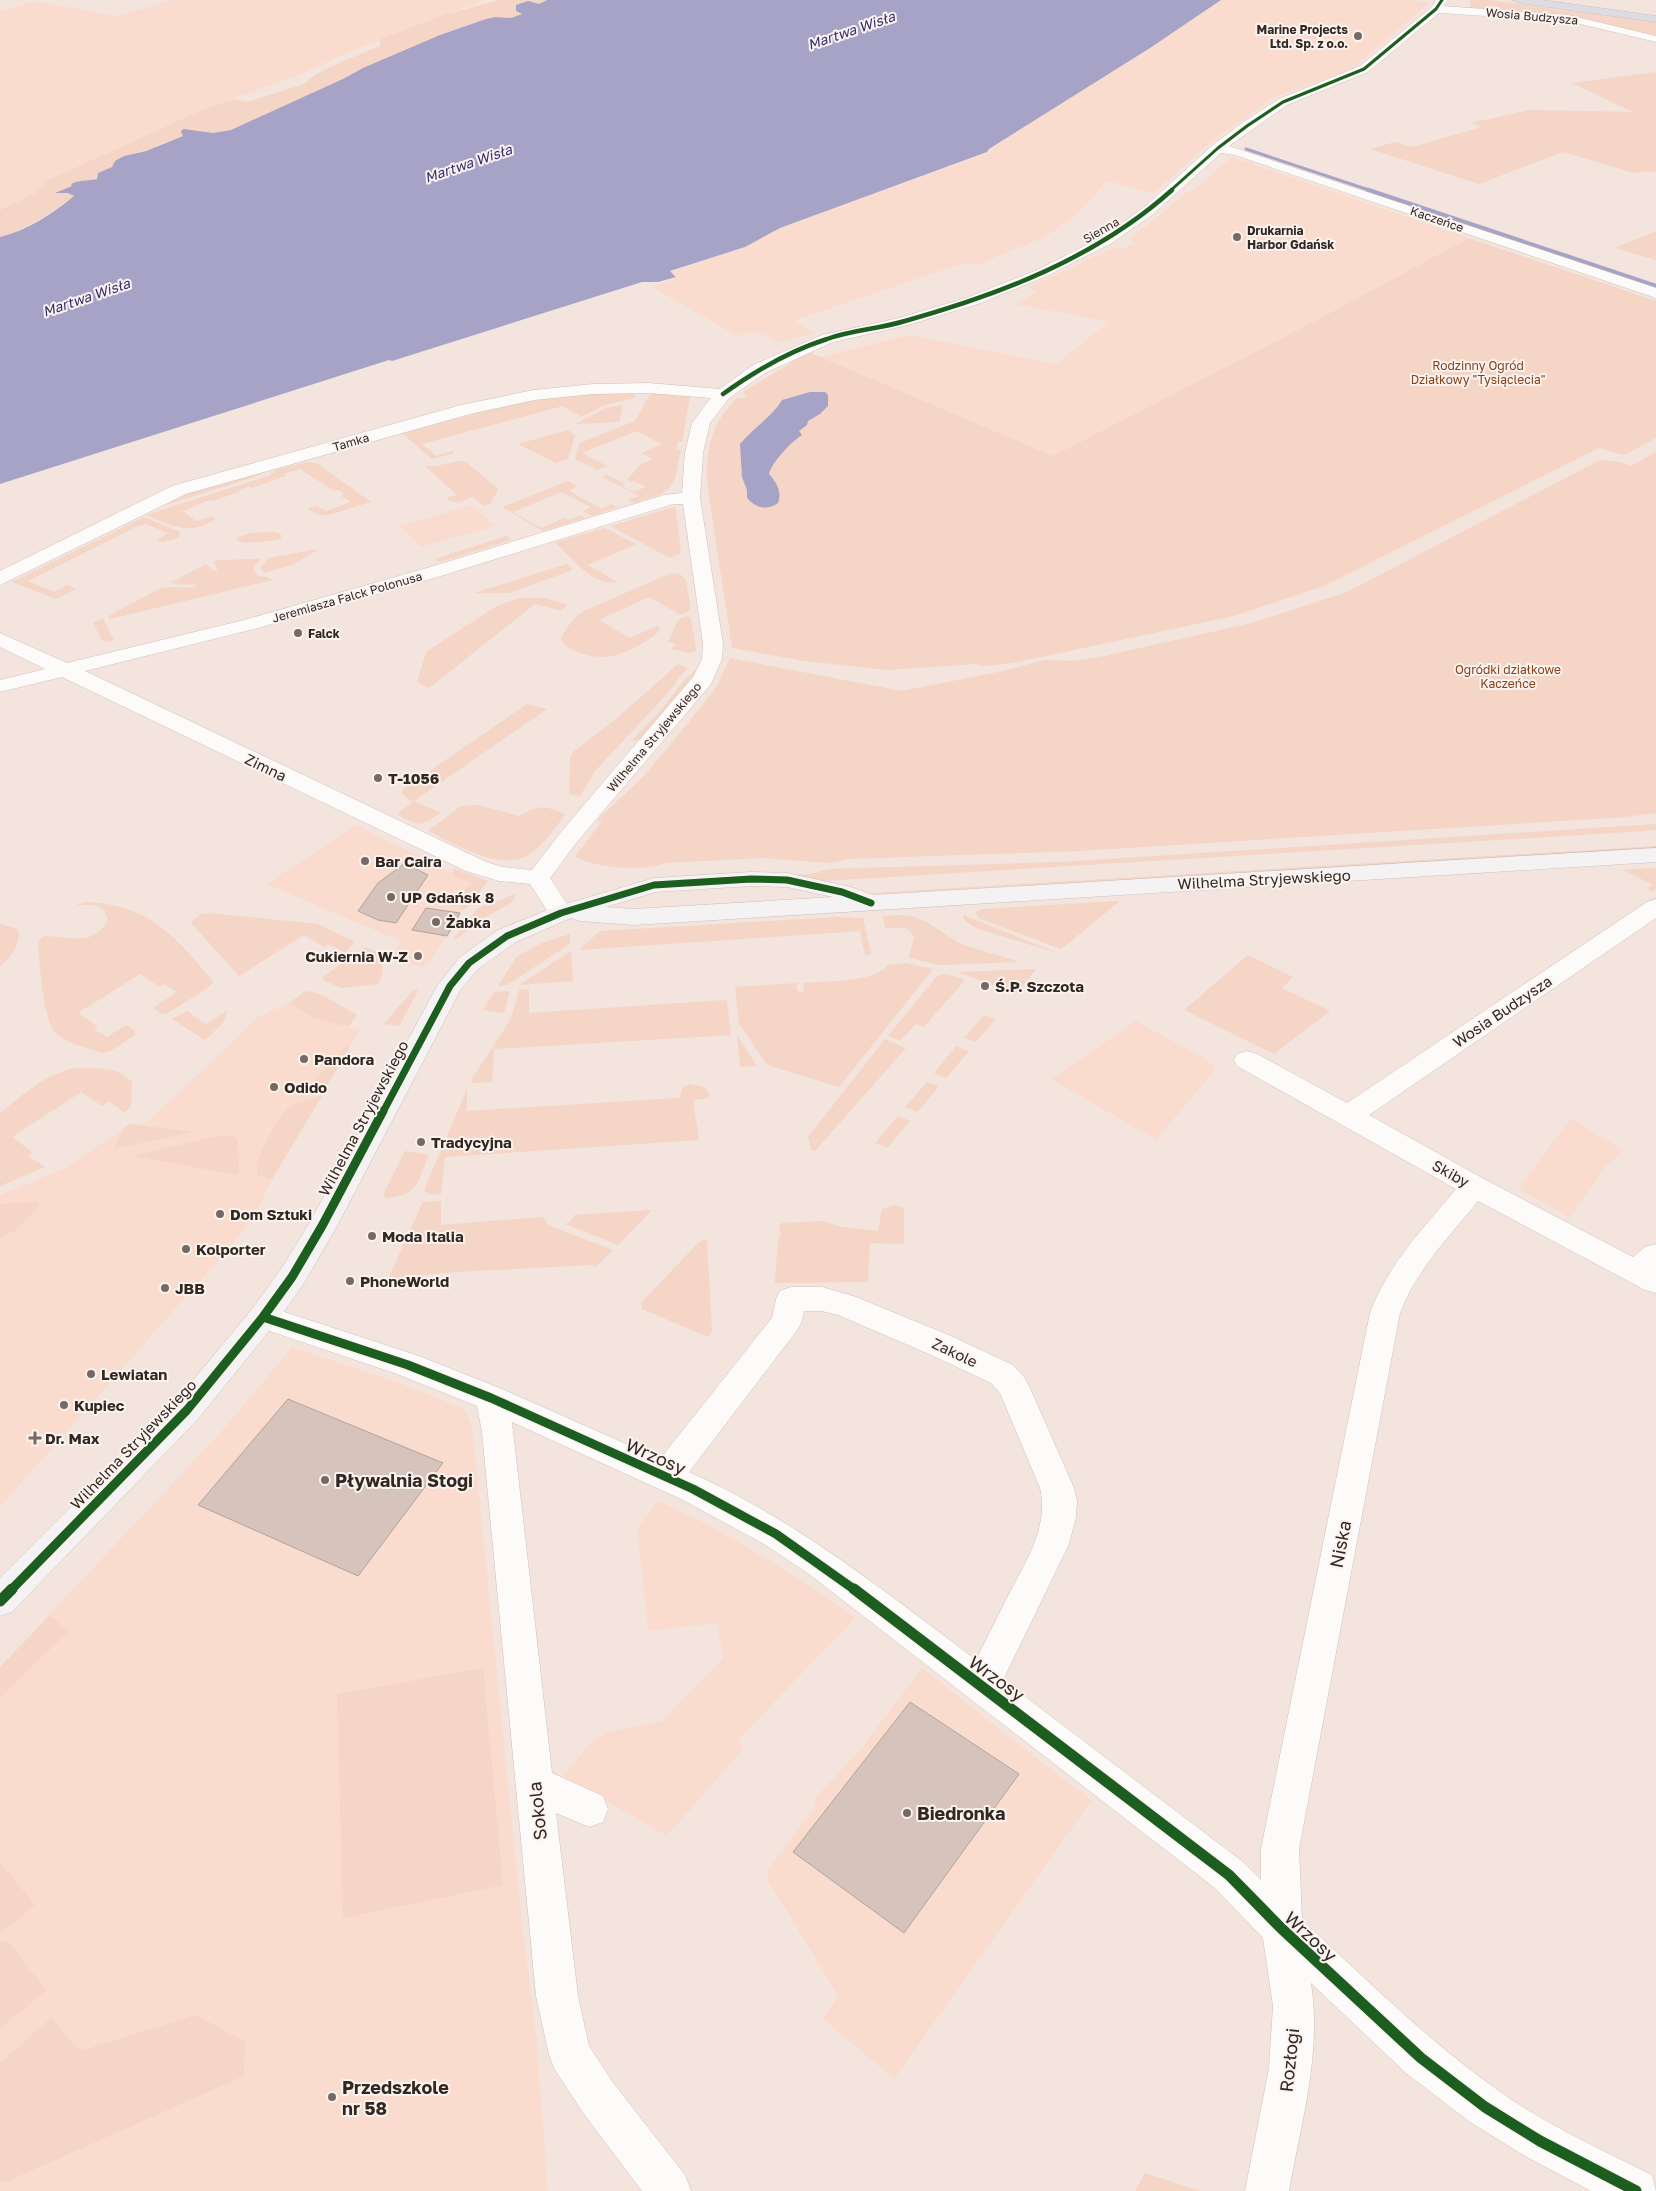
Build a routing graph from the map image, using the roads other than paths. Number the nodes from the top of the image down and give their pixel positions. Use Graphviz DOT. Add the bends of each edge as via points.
graph roads {
  1 [pos="1519,0"];
  2 [pos="1538,0"];
  3 [pos="1584,0"];
  4 [pos="1439,4"];
  5 [pos="1638,5"];
  6 [pos="1656,11"];
  7 [pos="1656,20"];
  8 [pos="1656,38"];
  9 [pos="1218,148"];
  10 [pos="1656,293"];
  11 [pos="723,394"];
  12 [pos="691,498"];
  13 [pos="0,579"];
  14 [pos="0,639"];
  15 [pos="65,671"];
  16 [pos="0,686"];
  17 [pos="1656,855"];
  18 [pos="538,878"];
  19 [pos="1656,907"];
  20 [pos="561,913"];
  21 [pos="1247,1060"];
  22 [pos="1350,1116"];
  23 [pos="1474,1186"];
  24 [pos="1649,1270"];
  25 [pos="263,1317"];
  26 [pos="491,1398"];
  27 [pos="666,1477"];
  28 [pos="2,1596"];
  29 [pos="982,1685"];
  30 [pos="534,1784"];
  31 [pos="589,1809"];
  32 [pos="1282,1929"];
  33 [pos="669,2191"];
  34 [pos="1267,2191"];
  35 [pos="1636,2191"];
  1 -- 7 [label="highway"];
  2 -- 6 [label="highway"];
  3 -- 5 [label="highway"];
  4 -- 8 [label="street, Wosia Budzysza" via="1568,18"];
  4 -- 9 [label="street, Sienna" via="1364,69 1283,102"];
  9 -- 10 [label="street, Kaczeńce"];
  9 -- 11 [label="street, Sienna" via="1131,224 1071,259 972,301 902,322 828,338 759,368"];
  11 -- 12 [label="street, Wilhelma Stryjewskiego" via="701,423 694,453"];
  11 -- 13 [label="street, Tamka" via="648,388 593,388 534,395 467,409 179,490"];
  12 -- 15 [label="street, Jeremiasza Falck Polonusa" via="671,499 251,624"];
  12 -- 18 [label="street, Wilhelma Stryjewskiego" via="713,644 712,659 703,679"];
  14 -- 15 [label="street, Zimna"];
  15 -- 16 [label="street, Jeremiasza Falck Polonusa"];
  15 -- 18 [label="street, Zimna" via="475,866 499,874"];
  17 -- 20 [label="street, Wilhelma Stryjewskiego" via="634,917"];
  18 -- 20 [label="street"];
  19 -- 22 [label="street, Wosia Budzysza"];
  20 -- 25 [label="street, Wilhelma Stryjewskiego" via="491,946 469,963 450,986 322,1226 292,1277"];
  21 -- 22 [label="street, Skiby"];
  22 -- 23 [label="street, Skiby"];
  23 -- 24 [label="street, Skiby"];
  23 -- 32 [label="street, Niska" via="1408,1266 1385,1313 1280,1848"];
  25 -- 26 [label="street, Wrzosy" via="408,1365"];
  25 -- 28 [label="street, Wilhelma Stryjewskiego" via="187,1410"];
  26 -- 27 [label="street, Wrzosy"];
  26 -- 30 [label="street, Sokola" via="498,1432"];
  27 -- 29 [label="street, Wrzosy" via="733,1510 822,1564"];
  27 -- 29 [label="street, Zakole" via="787,1321 791,1299 822,1299 845,1304 1002,1374 1013,1386 1054,1479 1060,1501 1052,1544"];
  29 -- 32 [label="street, Wrzosy" via="1229,1876"];
  30 -- 31 [label="street"];
  30 -- 33 [label="street, Sokola" via="557,1996 570,2055"];
  32 -- 34 [label="street, Rozłogi" via="1294,2006 1290,2072"];
  32 -- 35 [label="street, Wrzosy" via="1421,2058 1485,2106 1540,2141"];
}
